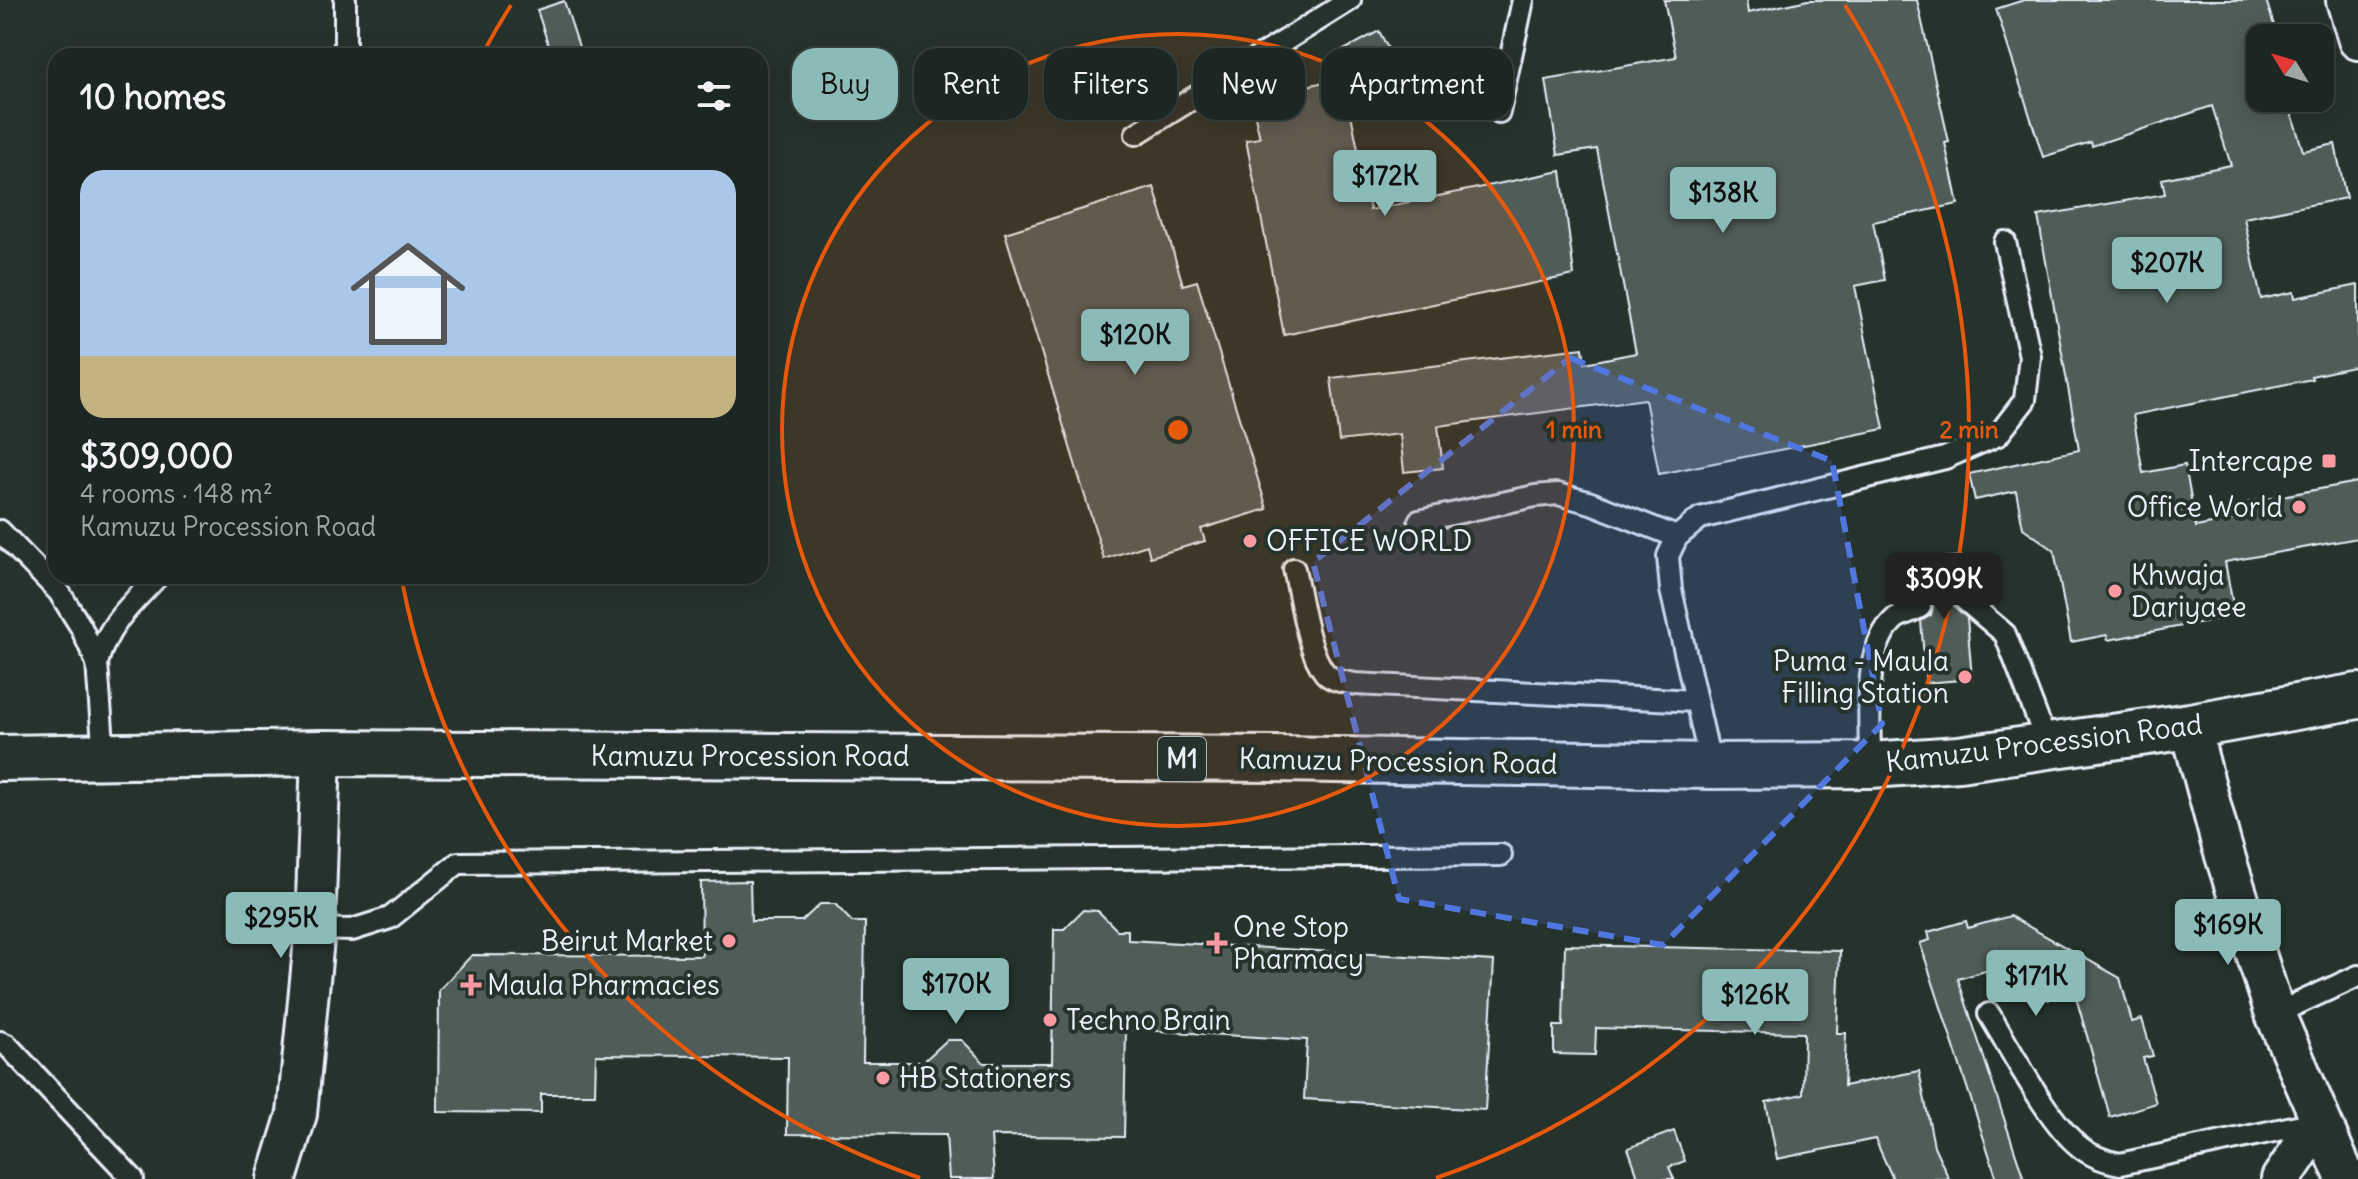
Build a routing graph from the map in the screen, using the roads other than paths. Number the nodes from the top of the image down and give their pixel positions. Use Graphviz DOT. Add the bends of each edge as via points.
graph roads {
  1 [pos="345,0"];
  2 [pos="1350,0"];
  3 [pos="1523,0"];
  4 [pos="2346,0"];
  5 [pos="2358,40"];
  6 [pos="345,48"];
  7 [pos="1513,48"];
  8 [pos="1136,134"];
  9 [pos="2005,242"];
  10 [pos="1419,521"];
  11 [pos="0,531"];
  12 [pos="1677,537"];
  13 [pos="1294,569"];
  14 [pos="48,581"];
  15 [pos="51,584"];
  16 [pos="150,584"];
  17 [pos="1965,600"];
  18 [pos="1920,607"];
  19 [pos="97,663"];
  20 [pos="2358,696"];
  21 [pos="1696,701"];
  22 [pos="2190,726"];
  23 [pos="2048,746"];
  24 [pos="321,753"];
  25 [pos="104,757"];
  26 [pos="0,758"];
  27 [pos="1870,765"];
  28 [pos="1711,766"];
  29 [pos="1501,855"];
  30 [pos="315,929"];
  31 [pos="2358,976"];
  32 [pos="1989,1014"];
  33 [pos="2275,1014"];
  34 [pos="0,1042"];
  35 [pos="2320,1121"];
  36 [pos="133,1179"];
  37 [pos="277,1179"];
  38 [pos="2281,1179"];
  39 [pos="2346,1179"];
  1 -- 6 [label="lane"];
  2 -- 8 [label="lane"];
  3 -- 7 [label="lane"];
  4 -- 5 [label="street"];
  9 -- 12 [label="lane" via="2030,356 2025,400 1998,435 1945,458 1700,518"];
  10 -- 12 [label="lane" via="1558,494"];
  11 -- 14 [label="lane"];
  12 -- 21 [label="lane" via="1668,556 1671,590"];
  13 -- 21 [label="lane" via="1314,651 1326,674 1335,679"];
  15 -- 19 [label="lane" via="81,627"];
  16 -- 19 [label="lane" via="104,639"];
  17 -- 23 [label="lane" via="2005,634"];
  18 -- 27 [label="lane" via="1896,619 1871,660"];
  19 -- 25 [label="lane"];
  20 -- 22 [label="highway, Kamuzu Procession Road / M1"];
  21 -- 28 [label="lane"];
  22 -- 23 [label="highway, Kamuzu Procession Road / M1"];
  22 -- 33 [label="street"];
  23 -- 27 [label="highway, Kamuzu Procession Road / M1"];
  24 -- 25 [label="highway, Kamuzu Procession Road / M1"];
  24 -- 28 [label="highway, Kamuzu Procession Road / M1"];
  24 -- 30 [label="street"];
  25 -- 26 [label="highway, Kamuzu Procession Road / M1"];
  27 -- 28 [label="highway, Kamuzu Procession Road / M1"];
  29 -- 30 [label="lane" via="458,863 390,918 352,930"];
  30 -- 37 [label="street" via="297,1114"];
  31 -- 33 [label="lane"];
  32 -- 35 [label="lane" via="2062,1131 2100,1160 2120,1164"];
  33 -- 35 [label="street"];
  34 -- 36 [label="lane"];
  35 -- 38 [label="street"];
  35 -- 39 [label="street"];
}
